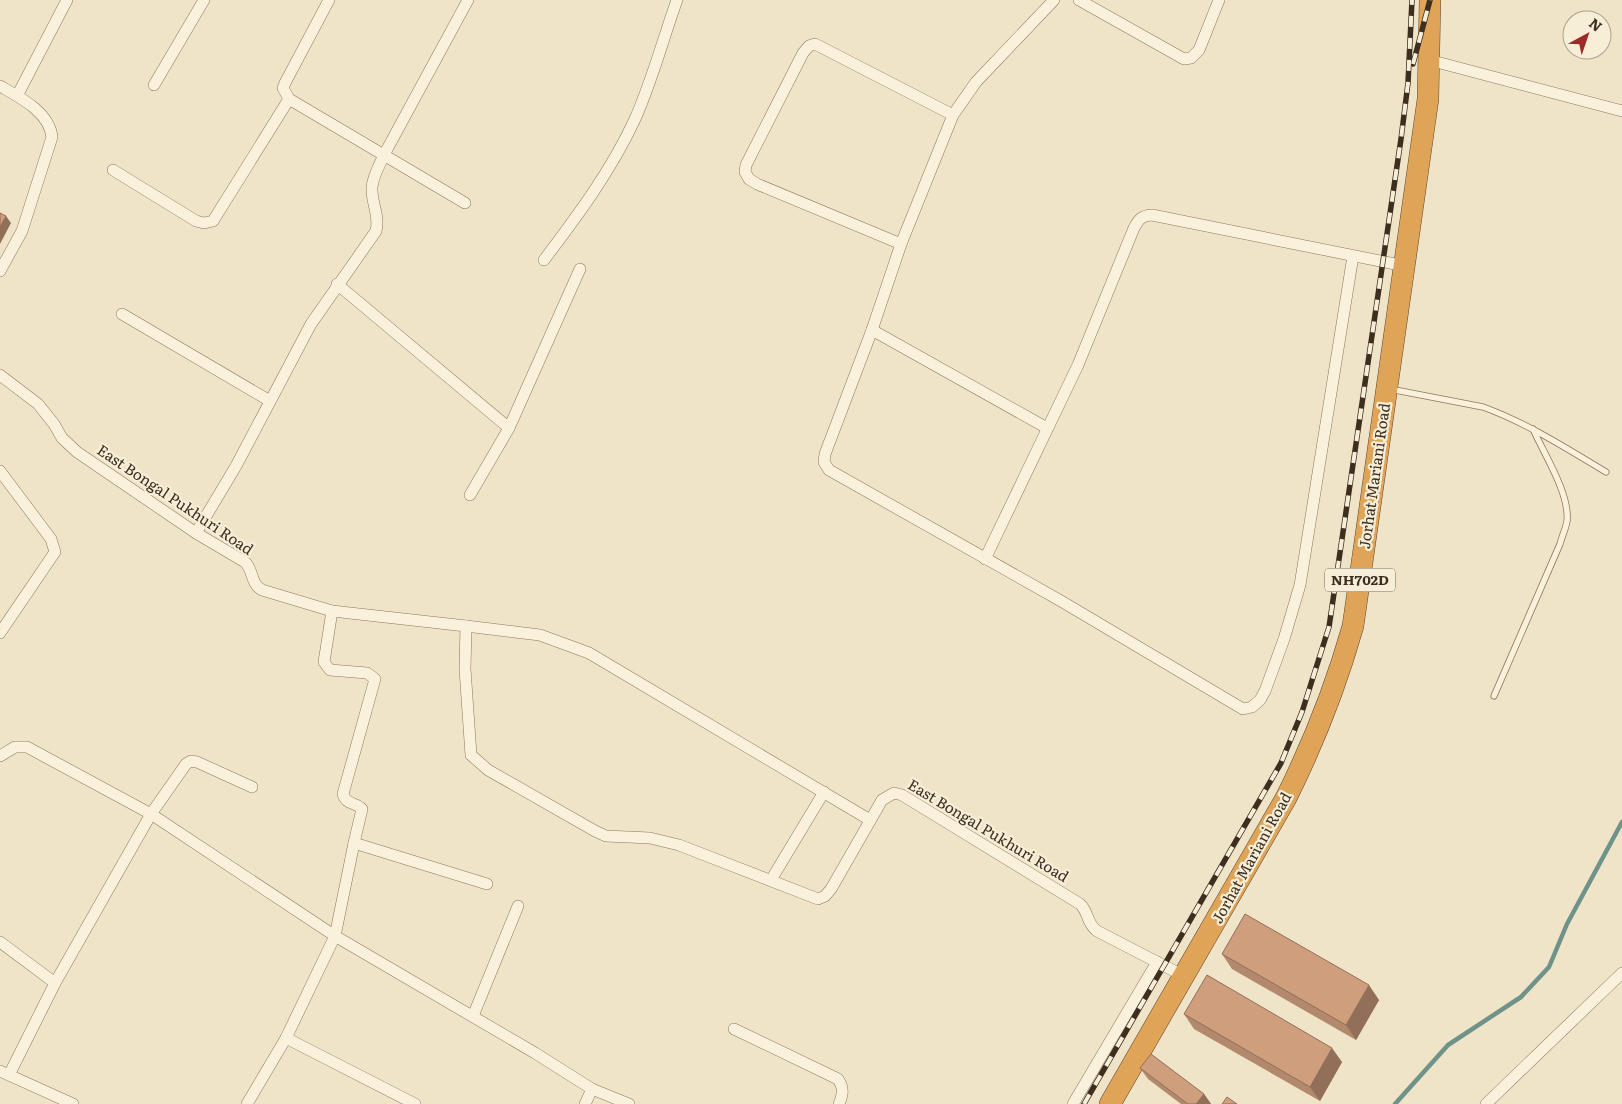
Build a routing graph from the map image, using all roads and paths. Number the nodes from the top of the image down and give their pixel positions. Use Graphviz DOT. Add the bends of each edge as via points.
graph roads {
  1 [pos="67,0"];
  2 [pos="204,0"];
  3 [pos="329,0"];
  4 [pos="468,0"];
  5 [pos="676,0"];
  6 [pos="1054,0"];
  7 [pos="1079,0"];
  8 [pos="1219,0"];
  9 [pos="1430,0"];
  10 [pos="1430,60"];
  11 [pos="154,85"];
  12 [pos="0,86"];
  13 [pos="17,96"];
  14 [pos="288,99"];
  15 [pos="1622,111"];
  16 [pos="953,115"];
  17 [pos="384,154"];
  18 [pos="113,170"];
  19 [pos="465,203"];
  20 [pos="901,244"];
  21 [pos="1353,256"];
  22 [pos="544,260"];
  23 [pos="1405,266"];
  24 [pos="580,269"];
  25 [pos="0,271"];
  26 [pos="337,284"];
  27 [pos="122,314"];
  28 [pos="872,330"];
  29 [pos="0,374"];
  30 [pos="1388,388"];
  31 [pos="270,401"];
  32 [pos="508,428"];
  33 [pos="1047,428"];
  34 [pos="1533,429"];
  35 [pos="0,471"];
  36 [pos="1606,472"];
  37 [pos="470,495"];
  38 [pos="196,533"];
  39 [pos="985,559"];
  40 [pos="332,611"];
  41 [pos="466,626"];
  42 [pos="0,633"];
  43 [pos="1494,696"];
  44 [pos="0,756"];
  45 [pos="252,786"];
  46 [pos="824,792"];
  47 [pos="151,814"];
  48 [pos="870,820"];
  49 [pos="354,843"];
  50 [pos="771,880"];
  51 [pos="487,884"];
  52 [pos="518,906"];
  53 [pos="335,936"];
  54 [pos="0,942"];
  55 [pos="1157,962"];
  56 [pos="1622,973"];
  57 [pos="1184,976"];
  58 [pos="55,983"];
  59 [pos="473,1016"];
  60 [pos="734,1029"];
  61 [pos="286,1038"];
  62 [pos="4,1073"];
  63 [pos="592,1089"];
  64 [pos="73,1104"];
  65 [pos="247,1104"];
  66 [pos="415,1104"];
  67 [pos="584,1104"];
  68 [pos="628,1104"];
  69 [pos="839,1104"];
  70 [pos="1073,1104"];
  71 [pos="1110,1104"];
  72 [pos="1486,1104"];
  1 -- 13 [label="street"];
  2 -- 11 [label="street"];
  3 -- 14 [label="street" via="284,83"];
  4 -- 17 [label="street"];
  5 -- 22 [label="street" via="643,98 625,139 590,199"];
  6 -- 16 [label="street" via="976,82"];
  7 -- 8 [label="street" via="1184,59 1191,58 1199,50"];
  9 -- 10 [label="highway, Jorhat Mariani Road / NH702D"];
  10 -- 15 [label="street"];
  10 -- 23 [label="highway, Jorhat Mariani Road / NH702D" via="1428,100"];
  12 -- 13 [label="street"];
  13 -- 25 [label="street" via="45,117 51,126 52,138 22,231"];
  14 -- 17 [label="street"];
  14 -- 18 [label="street" via="213,221 204,224 196,221"];
  16 -- 20 [label="street"];
  16 -- 20 [label="street" via="816,44 803,53 746,165 744,172 748,179 757,184"];
  17 -- 19 [label="street"];
  17 -- 26 [label="street" via="372,187 378,216 376,231"];
  20 -- 28 [label="street"];
  21 -- 23 [label="street"];
  21 -- 33 [label="street" via="1144,215 1134,228 1078,365"];
  21 -- 39 [label="street" via="1300,585 1284,639 1260,700 1252,707 1242,709"];
  23 -- 30 [label="highway, Jorhat Mariani Road / NH702D"];
  24 -- 32 [label="street"];
  26 -- 31 [label="street" via="311,324"];
  26 -- 32 [label="street"];
  27 -- 31 [label="street"];
  28 -- 33 [label="street"];
  28 -- 39 [label="street" via="824,462 840,478"];
  29 -- 38 [label="street, East Bongal Pukhuri Road" via="38,404 68,445"];
  30 -- 34 [label="lane" via="1484,407"];
  30 -- 57 [label="highway, Jorhat Mariani Road / NH702D" via="1353,626 1339,674 1310,751 1286,798"];
  31 -- 38 [label="street"];
  32 -- 37 [label="street"];
  33 -- 39 [label="street"];
  34 -- 36 [label="lane"];
  34 -- 43 [label="lane" via="1563,492 1567,522"];
  35 -- 42 [label="street" via="51,539 55,552"];
  38 -- 40 [label="street, East Bongal Pukhuri Road" via="245,562 255,584 262,590"];
  40 -- 41 [label="street, East Bongal Pukhuri Road"];
  40 -- 49 [label="street" via="324,662 326,667 367,673 375,679 343,794 348,802 362,809"];
  41 -- 46 [label="street" via="540,635 589,653"];
  41 -- 50 [label="street, East Bongal Pukhuri Road" via="468,741 471,755 478,763 606,836 669,842"];
  44 -- 47 [label="street" via="15,747 27,747"];
  45 -- 47 [label="street" via="191,761"];
  46 -- 48 [label="street"];
  46 -- 50 [label="street"];
  47 -- 53 [label="street"];
  47 -- 58 [label="street"];
  48 -- 50 [label="street, East Bongal Pukhuri Road" via="825,896 818,899 809,897"];
  48 -- 55 [label="street, East Bongal Pukhuri Road" via="888,794 902,795 1080,904 1086,910 1092,928"];
  49 -- 51 [label="street"];
  49 -- 53 [label="street"];
  52 -- 59 [label="street"];
  53 -- 59 [label="street"];
  53 -- 61 [label="street"];
  54 -- 58 [label="street"];
  55 -- 57 [label="street, East Bongal Pukhuri Road"];
  55 -- 70 [label="street"];
  56 -- 72 [label="street"];
  57 -- 71 [label="highway, Jorhat Mariani Road / NH702D"];
  58 -- 62 [label="street"];
  59 -- 63 [label="street"];
  60 -- 69 [label="street" via="838,1079 843,1095"];
  61 -- 65 [label="street"];
  61 -- 66 [label="street"];
  62 -- 64 [label="street"];
  63 -- 67 [label="street"];
  63 -- 68 [label="street"];
}
